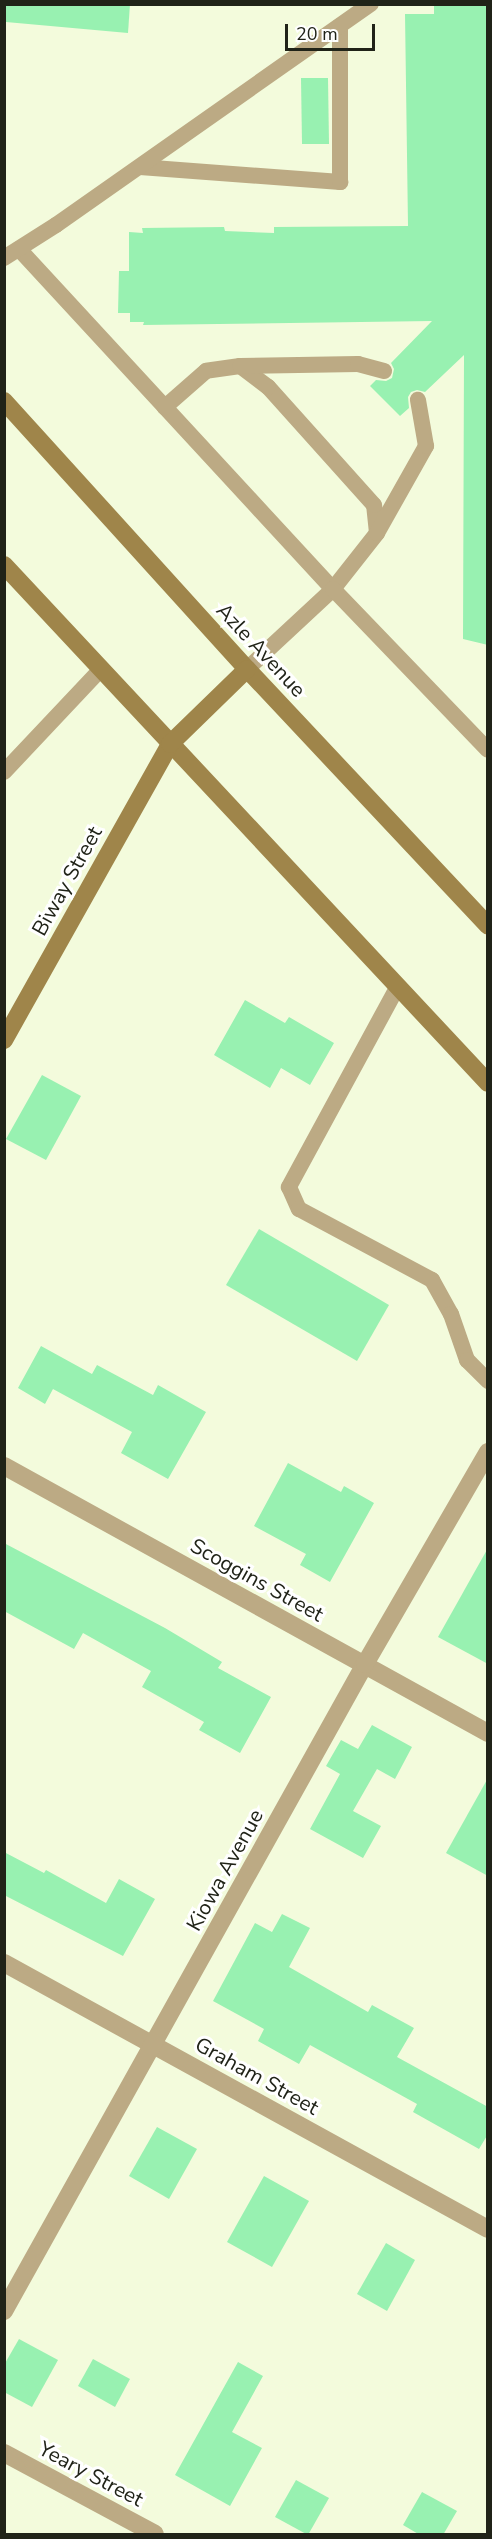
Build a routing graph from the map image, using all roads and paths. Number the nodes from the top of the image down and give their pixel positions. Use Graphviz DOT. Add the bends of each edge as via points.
graph roads {
  1 [pos="370,4"];
  2 [pos="340,26"];
  3 [pos="140,167"];
  4 [pos="12,253"];
  5 [pos="240,366"];
  6 [pos="384,371"];
  7 [pos="418,400"];
  8 [pos="4,401"];
  9 [pos="165,407"];
  10 [pos="377,533"];
  11 [pos="4,565"];
  12 [pos="333,589"];
  13 [pos="101,669"];
  14 [pos="248,669"];
  15 [pos="170,744"];
  16 [pos="488,750"];
  17 [pos="4,772"];
  18 [pos="488,926"];
  19 [pos="398,986"];
  20 [pos="4,1040"];
  21 [pos="488,1083"];
  22 [pos="488,1381"];
  23 [pos="488,1452"];
  24 [pos="4,1466"];
  25 [pos="364,1664"];
  26 [pos="488,1733"];
  27 [pos="4,1963"];
  28 [pos="155,2046"];
  29 [pos="488,2229"];
  30 [pos="4,2311"];
  31 [pos="4,2453"];
  32 [pos="155,2535"];
  1 -- 2 [label="lane"];
  2 -- 3 [label="lane"];
  2 -- 3 [label="lane" via="340,182"];
  3 -- 4 [label="lane"];
  4 -- 9 [label="lane"];
  5 -- 6 [label="lane" via="358,364"];
  5 -- 9 [label="lane" via="206,371"];
  5 -- 10 [label="lane" via="268,387 374,505"];
  7 -- 10 [label="lane" via="426,446"];
  8 -- 14 [label="main road, Azle Avenue"];
  9 -- 12 [label="lane"];
  10 -- 12 [label="lane"];
  11 -- 13 [label="main road"];
  12 -- 14 [label="lane"];
  12 -- 16 [label="lane"];
  13 -- 15 [label="main road"];
  13 -- 17 [label="lane"];
  14 -- 15 [label="main road, Biway Street"];
  14 -- 18 [label="main road, Azle Avenue"];
  15 -- 19 [label="main road"];
  15 -- 20 [label="main road, Biway Street"];
  19 -- 21 [label="main road"];
  19 -- 22 [label="lane" via="289,1187 298,1209 432,1280 451,1314 466,1360"];
  23 -- 25 [label="street, Kiowa Avenue"];
  24 -- 25 [label="street, Scoggins Street"];
  25 -- 26 [label="street, Scoggins Street"];
  25 -- 28 [label="street, Kiowa Avenue"];
  27 -- 28 [label="street, Graham Street"];
  28 -- 29 [label="street, Graham Street"];
  28 -- 30 [label="street, Kiowa Avenue"];
  31 -- 32 [label="street, Yeary Street"];
}
